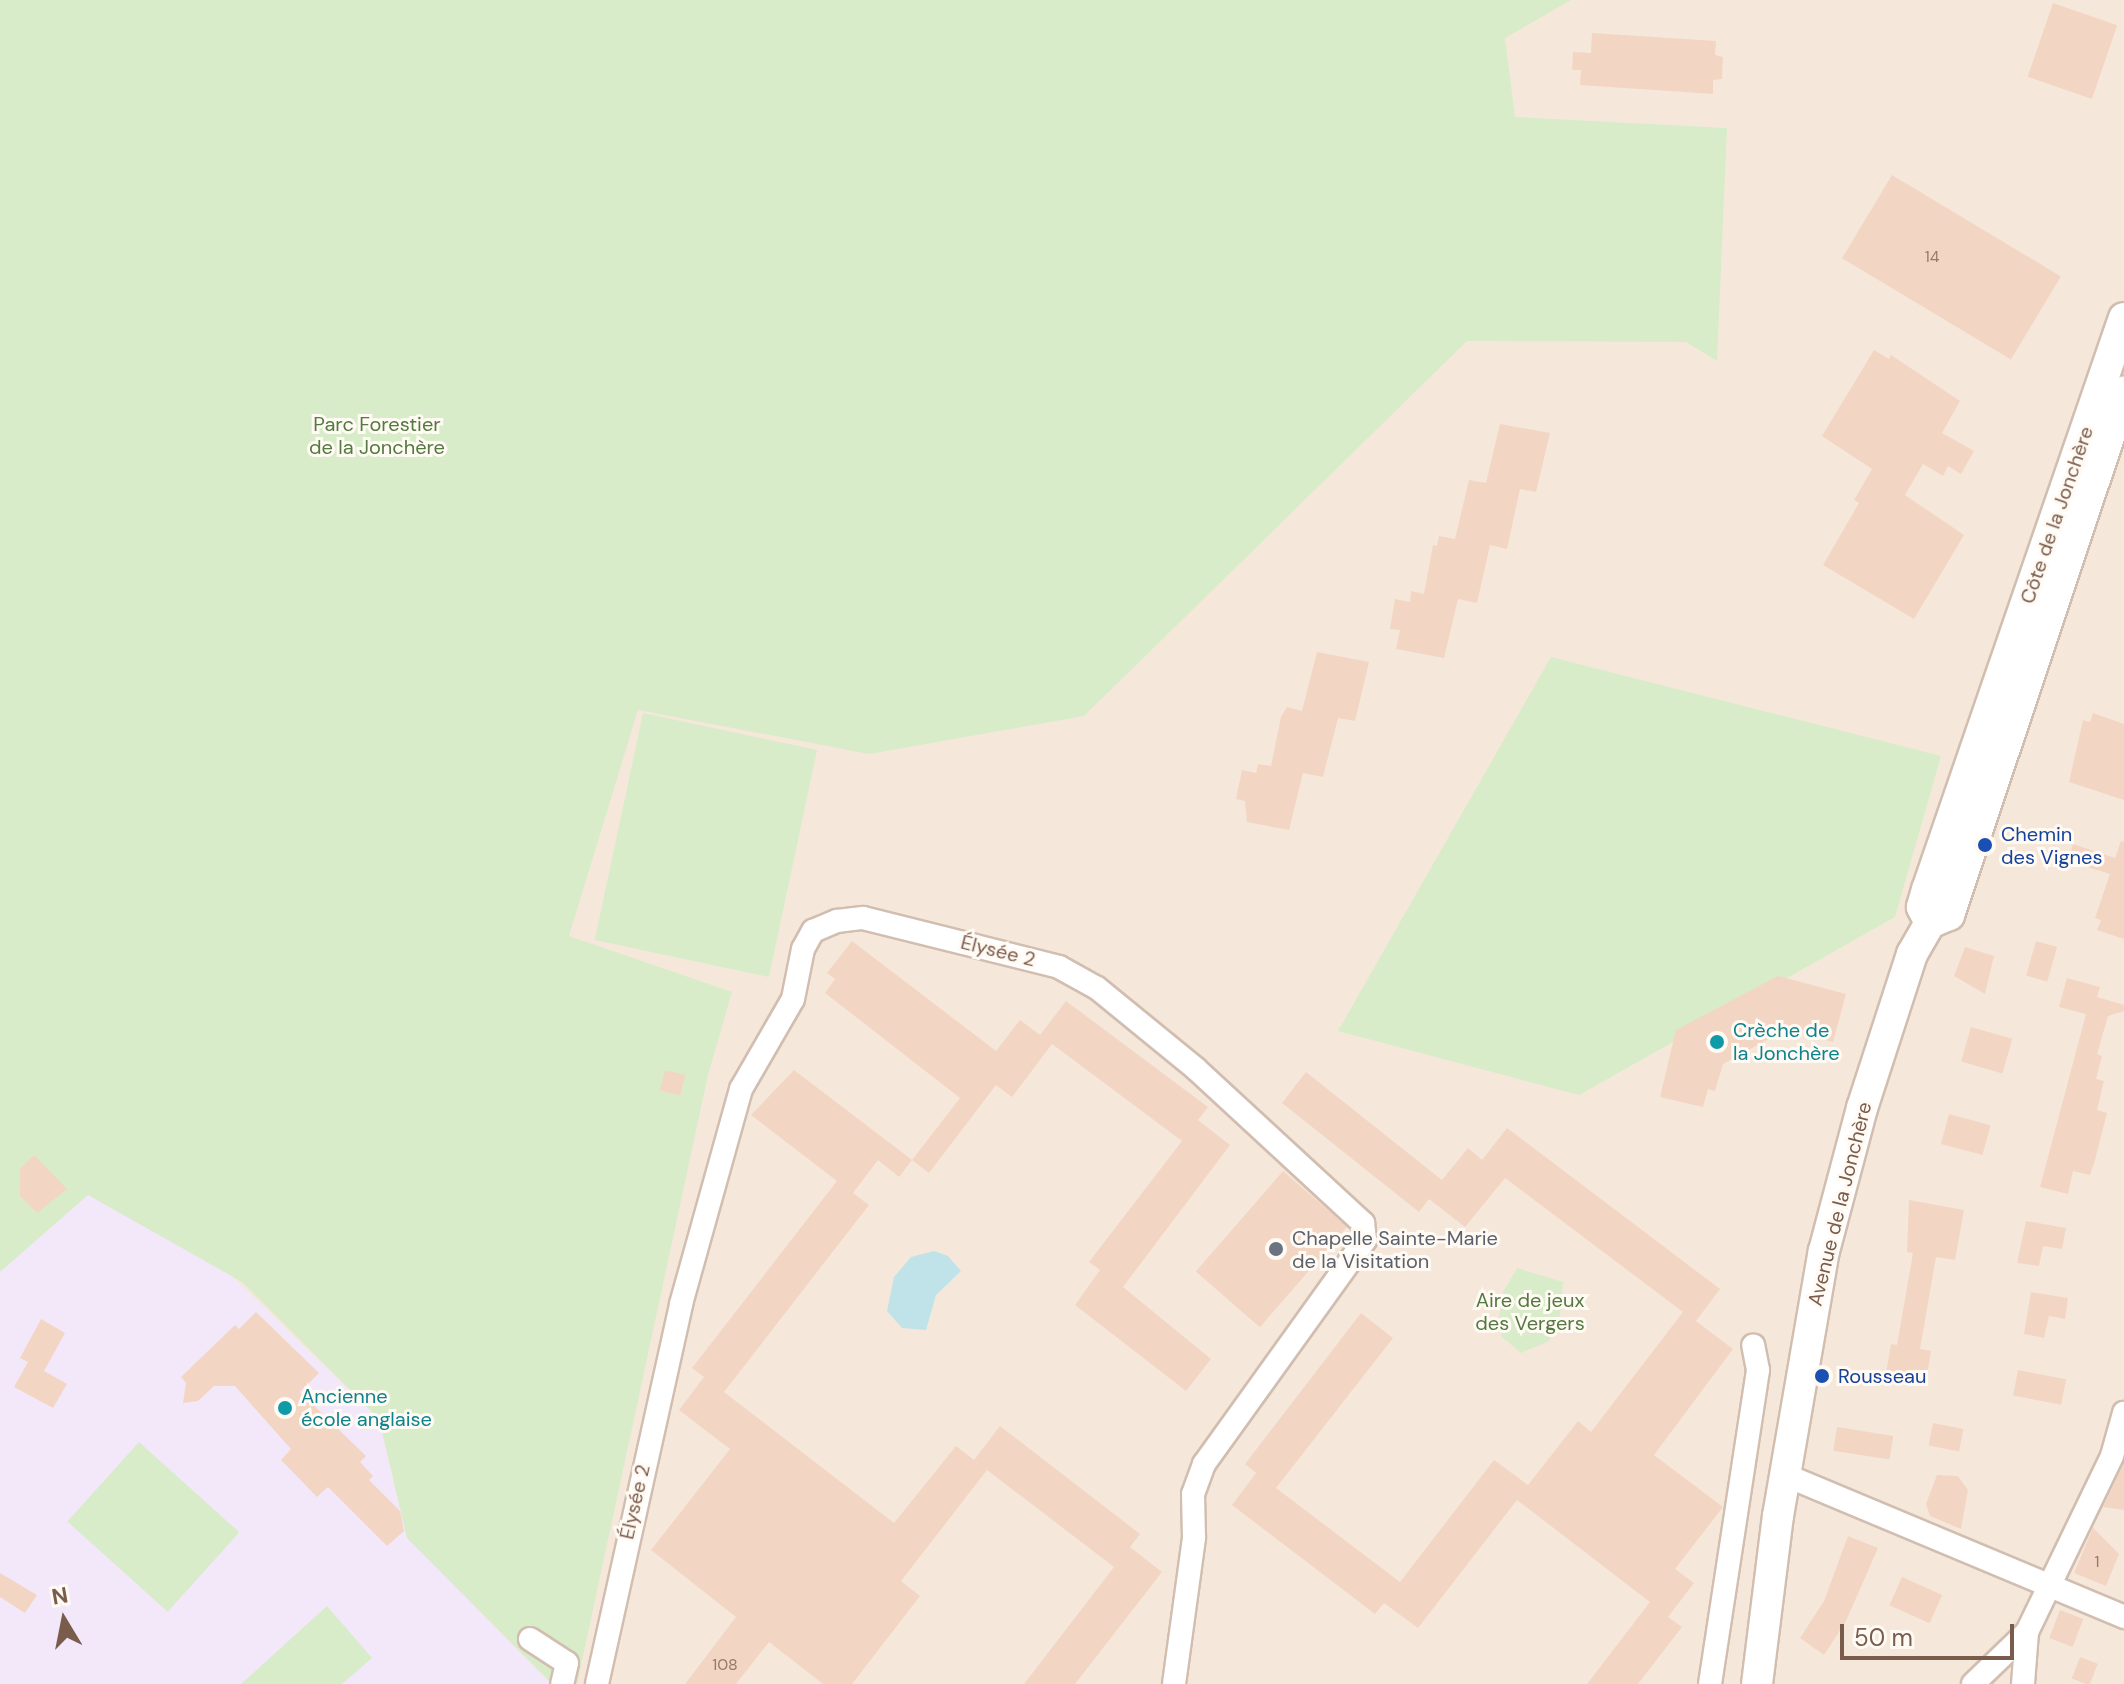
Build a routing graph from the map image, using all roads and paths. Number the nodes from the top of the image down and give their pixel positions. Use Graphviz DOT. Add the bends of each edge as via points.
graph roads {
  1 [pos="2124,318"];
  2 [pos="2124,392"];
  3 [pos="2004,753"];
  4 [pos="1930,923"];
  5 [pos="1753,1345"];
  6 [pos="2124,1413"];
  7 [pos="1785,1475"];
  8 [pos="2049,1584"];
  9 [pos="2124,1617"];
  10 [pos="2027,1632"];
  11 [pos="530,1639"];
  12 [pos="562,1684"];
  13 [pos="597,1684"];
  14 [pos="1174,1684"];
  15 [pos="1710,1684"];
  16 [pos="1757,1684"];
  17 [pos="1973,1684"];
  18 [pos="2023,1684"];
  1 -- 4 [label="street, Côte de la Jonchère" via="1922,907"];
  2 -- 3 [label="street, Côte de la Jonchère"];
  3 -- 4 [label="street, Avenue de la Jonchère" via="1949,915"];
  4 -- 7 [label="street, Avenue de la Jonchère" via="1912,954 1862,1108 1824,1251"];
  5 -- 15 [label="street" via="1758,1370"];
  6 -- 8 [label="street" via="2112,1456"];
  7 -- 8 [label="street"];
  7 -- 16 [label="street, Avenue de la Jonchère"];
  8 -- 9 [label="street"];
  8 -- 10 [label="street"];
  10 -- 17 [label="street"];
  10 -- 18 [label="street"];
  11 -- 12 [label="street" via="567,1663"];
  13 -- 14 [label="street, Élysée 2" via="681,1304 737,1104 796,986 803,949 813,931 863,918 1059,967 1097,988 1195,1068 1363,1223 1365,1240 1204,1464"];
}
